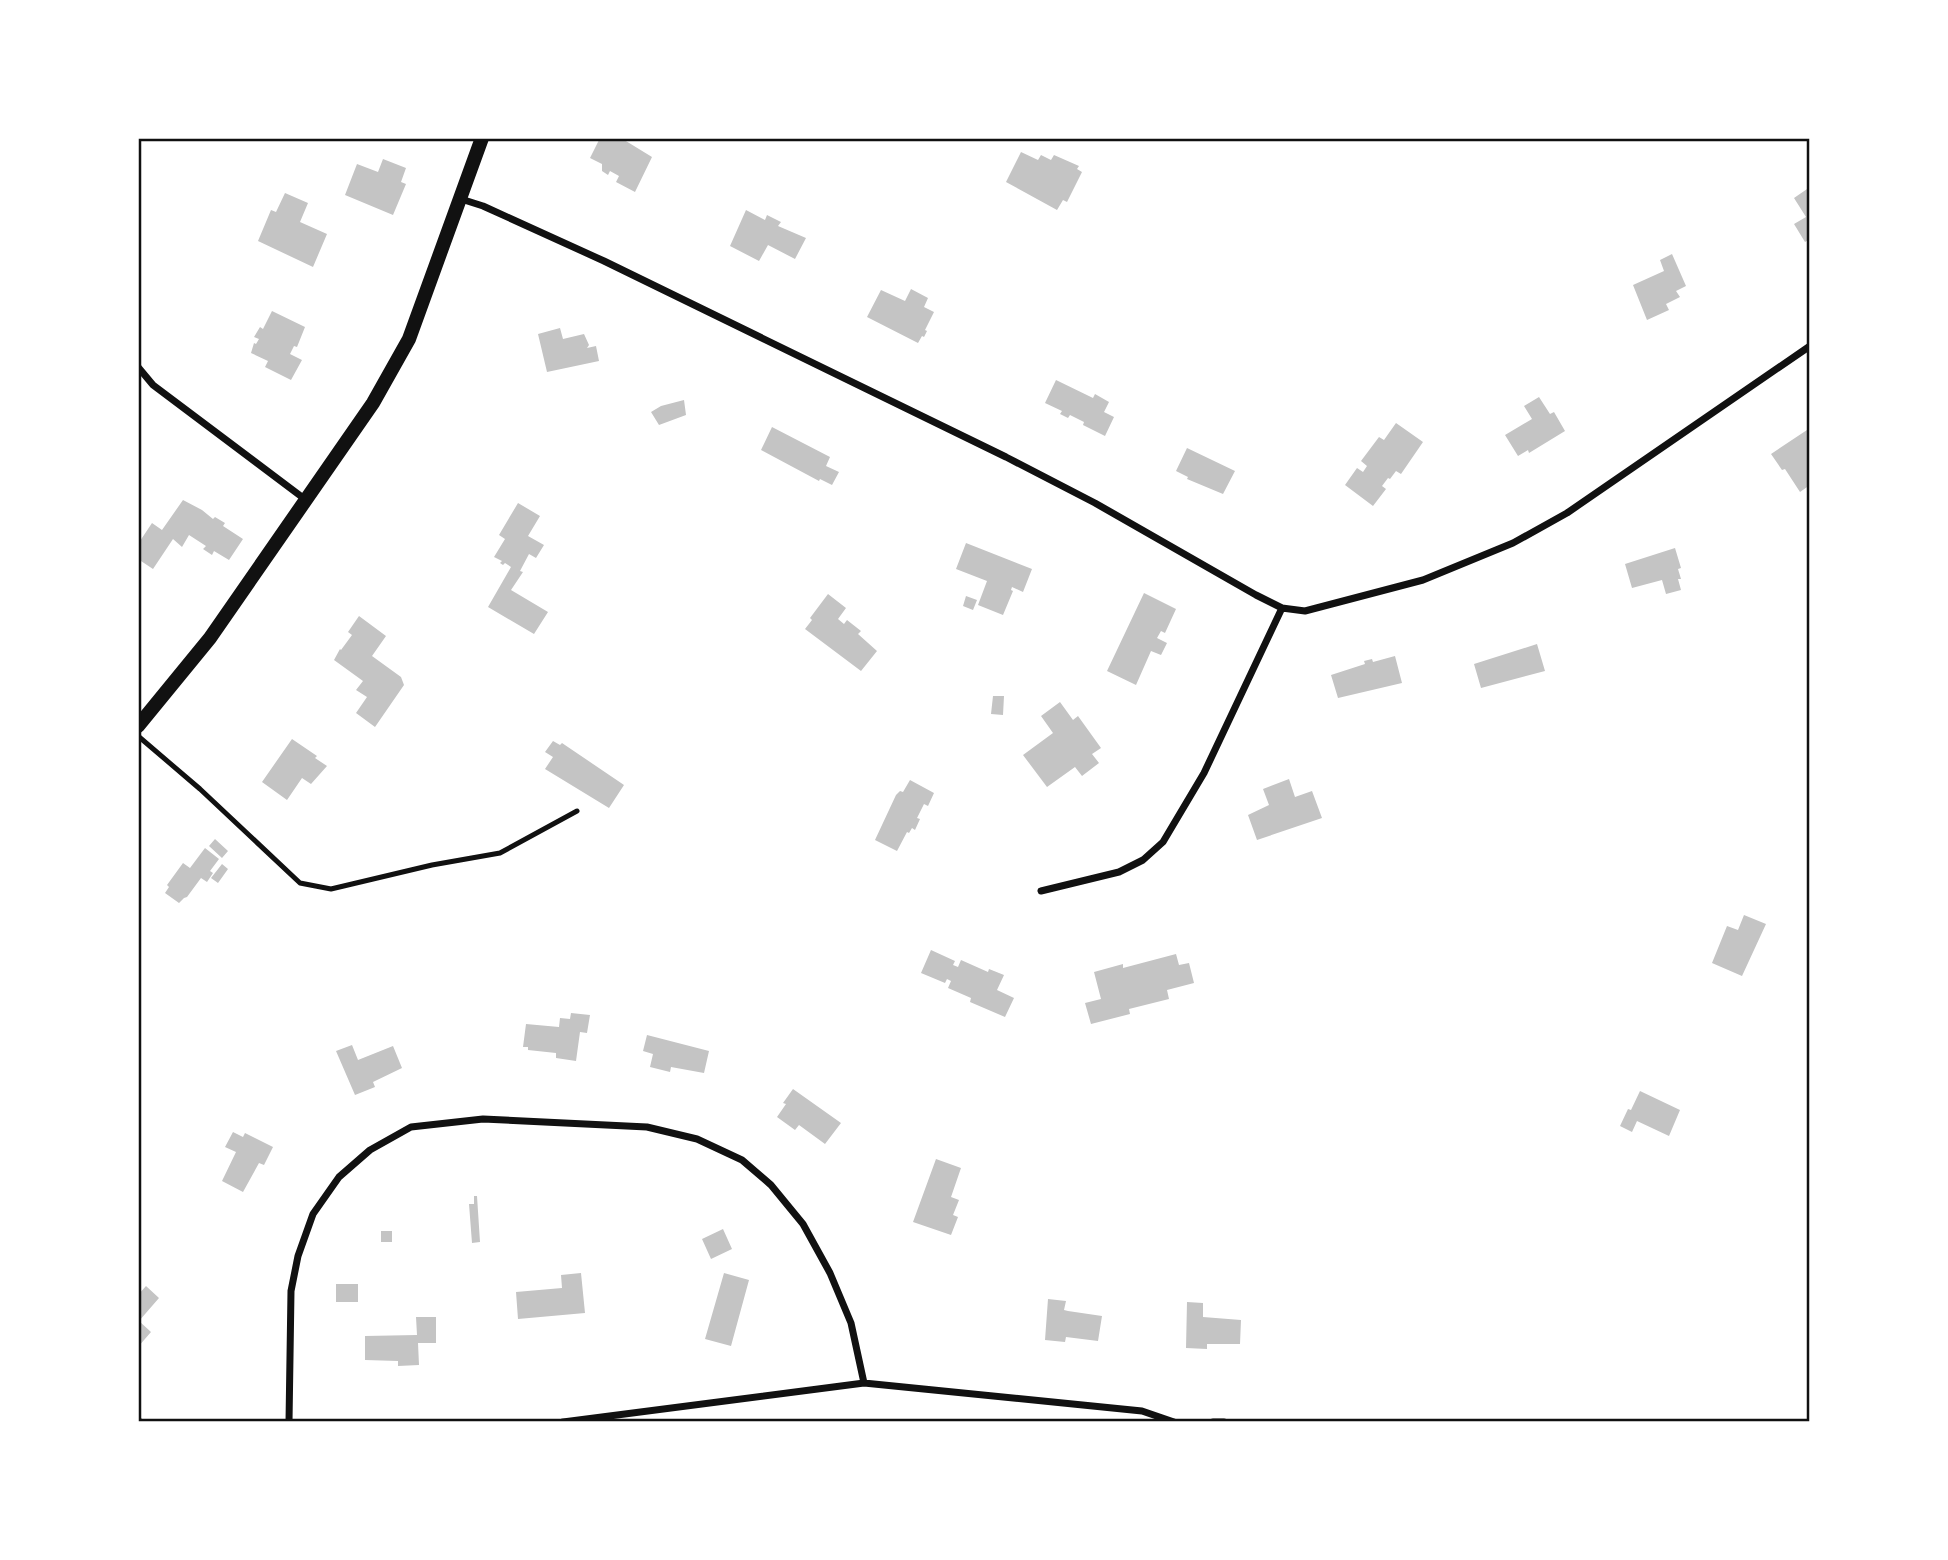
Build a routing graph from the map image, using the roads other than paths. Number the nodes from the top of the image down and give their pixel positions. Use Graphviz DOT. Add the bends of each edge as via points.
graph roads {
  1 [pos="482,138"];
  2 [pos="461,200"];
  3 [pos="1810,346"];
  4 [pos="138,367"];
  5 [pos="307,501"];
  6 [pos="1282,608"];
  7 [pos="138,726"];
  8 [pos="138,736"];
  9 [pos="577,811"];
  10 [pos="1041,891"];
  11 [pos="864,1383"];
  12 [pos="289,1422"];
  13 [pos="563,1422"];
  14 [pos="1174,1422"];
  15 [pos="1213,1422"];
  16 [pos="1224,1422"];
  1 -- 2 [label="main road"];
  2 -- 5 [label="main road" via="409,339 373,403"];
  2 -- 6 [label="street" via="604,261 1006,457"];
  3 -- 6 [label="street" via="1567,513 1513,543 1423,580 1305,611"];
  4 -- 5 [label="street" via="153,385"];
  5 -- 7 [label="main road" via="210,638"];
  6 -- 10 [label="street" via="1204,773 1163,842 1143,860 1119,872"];
  8 -- 9 [label="lane" via="300,884 331,889 500,853"];
  11 -- 12 [label="street" via="851,1323 830,1273 803,1224 771,1185 742,1160 697,1139 647,1127 483,1118 411,1127 370,1150 339,1177 313,1214 291,1291"];
  11 -- 13 [label="street"];
  11 -- 14 [label="street" via="1142,1411"];
  15 -- 16 [label="street"];
}
